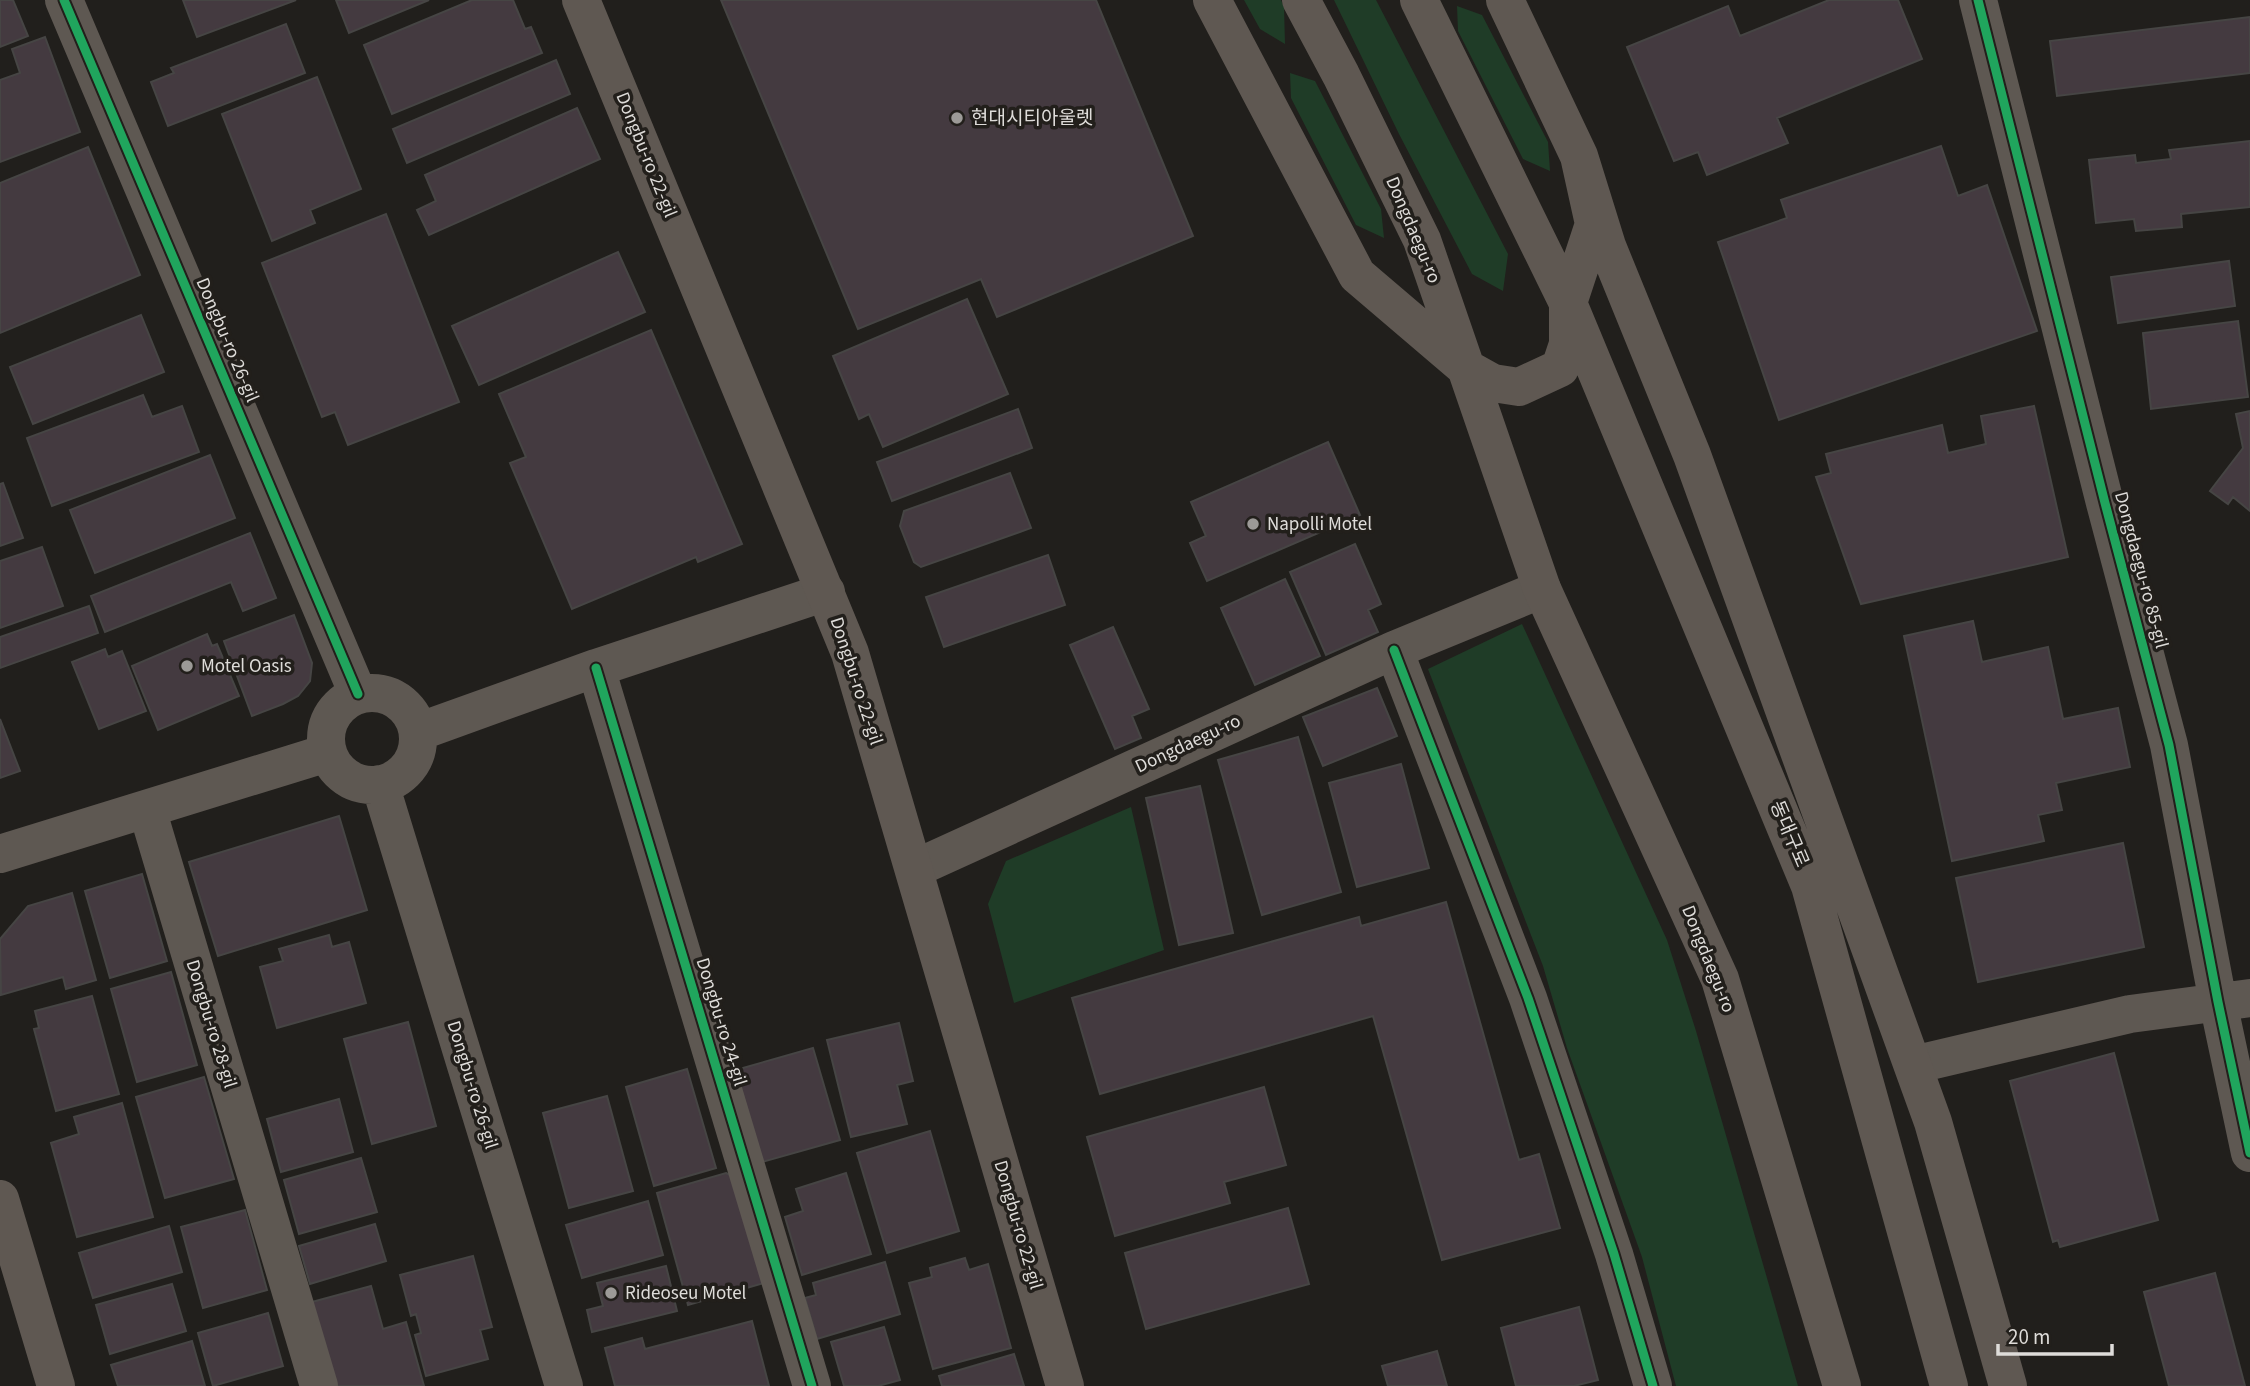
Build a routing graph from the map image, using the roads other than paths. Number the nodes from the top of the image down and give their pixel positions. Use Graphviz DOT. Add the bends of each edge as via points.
graph roads {
  1 [pos="64,0"];
  2 [pos="581,0"];
  3 [pos="1212,0"];
  4 [pos="1301,0"];
  5 [pos="1419,0"];
  6 [pos="1505,0"];
  7 [pos="1978,0"];
  8 [pos="1579,156"];
  9 [pos="1568,303"];
  10 [pos="1466,369"];
  11 [pos="1542,589"];
  12 [pos="826,592"];
  13 [pos="1394,650"];
  14 [pos="596,668"];
  15 [pos="358,694"];
  16 [pos="418,732"];
  17 [pos="327,753"];
  18 [pos="380,783"];
  19 [pos="147,810"];
  20 [pos="0,855"];
  21 [pos="914,869"];
  22 [pos="2234,1000"];
  23 [pos="1913,1065"];
  24 [pos="2250,1153"];
  25 [pos="0,1199"];
  26 [pos="56,1386"];
  27 [pos="319,1386"];
  28 [pos="564,1386"];
  29 [pos="812,1386"];
  30 [pos="1065,1386"];
  31 [pos="1653,1386"];
  32 [pos="1842,1386"];
  33 [pos="1949,1386"];
  34 [pos="2008,1386"];
  1 -- 15 [label="street, Dongbu-ro 26-gil"];
  2 -- 12 [label="main road, Dongbu-ro 22-gil"];
  3 -- 10 [label="main road" via="1357,275"];
  4 -- 10 [label="main road, Dongdaegu-ro" via="1422,240"];
  5 -- 9 [label="main road"];
  6 -- 8 [label="main road"];
  7 -- 22 [label="street, Dongdaegu-ro 85-gil"];
  8 -- 9 [label="main road" via="1594,224"];
  8 -- 23 [label="main road" via="1607,246 1692,455"];
  9 -- 10 [label="main road" via="1568,344 1560,368 1519,387 1493,383"];
  9 -- 33 [label="main road, 동대구로" via="1810,886"];
  10 -- 11 [label="main road, Dongdaegu-ro"];
  11 -- 13 [label="street, Dongdaegu-ro"];
  11 -- 32 [label="main road, Dongdaegu-ro" via="1720,979"];
  12 -- 14 [label="street"];
  12 -- 21 [label="main road, Dongbu-ro 22-gil" via="850,653"];
  13 -- 21 [label="street, Dongdaegu-ro"];
  13 -- 31 [label="street" via="1528,998"];
  14 -- 16 [label="street"];
  14 -- 29 [label="street, Dongbu-ro 24-gil"];
  15 -- 16 [label="street" via="390,696 413,717"];
  15 -- 17 [label="street" via="334,711 327,724"];
  16 -- 18 [label="street" via="411,762 401,775"];
  17 -- 18 [label="street" via="345,777 358,783"];
  17 -- 19 [label="street"];
  18 -- 28 [label="street, Dongbu-ro 26-gil"];
  19 -- 20 [label="street"];
  19 -- 27 [label="street, Dongbu-ro 28-gil"];
  21 -- 30 [label="main road, Dongbu-ro 22-gil"];
  22 -- 23 [label="street" via="2130,1014"];
  22 -- 24 [label="street, Dongdaegu-ro 85-gil"];
  23 -- 34 [label="main road"];
  25 -- 26 [label="main road"];
}
